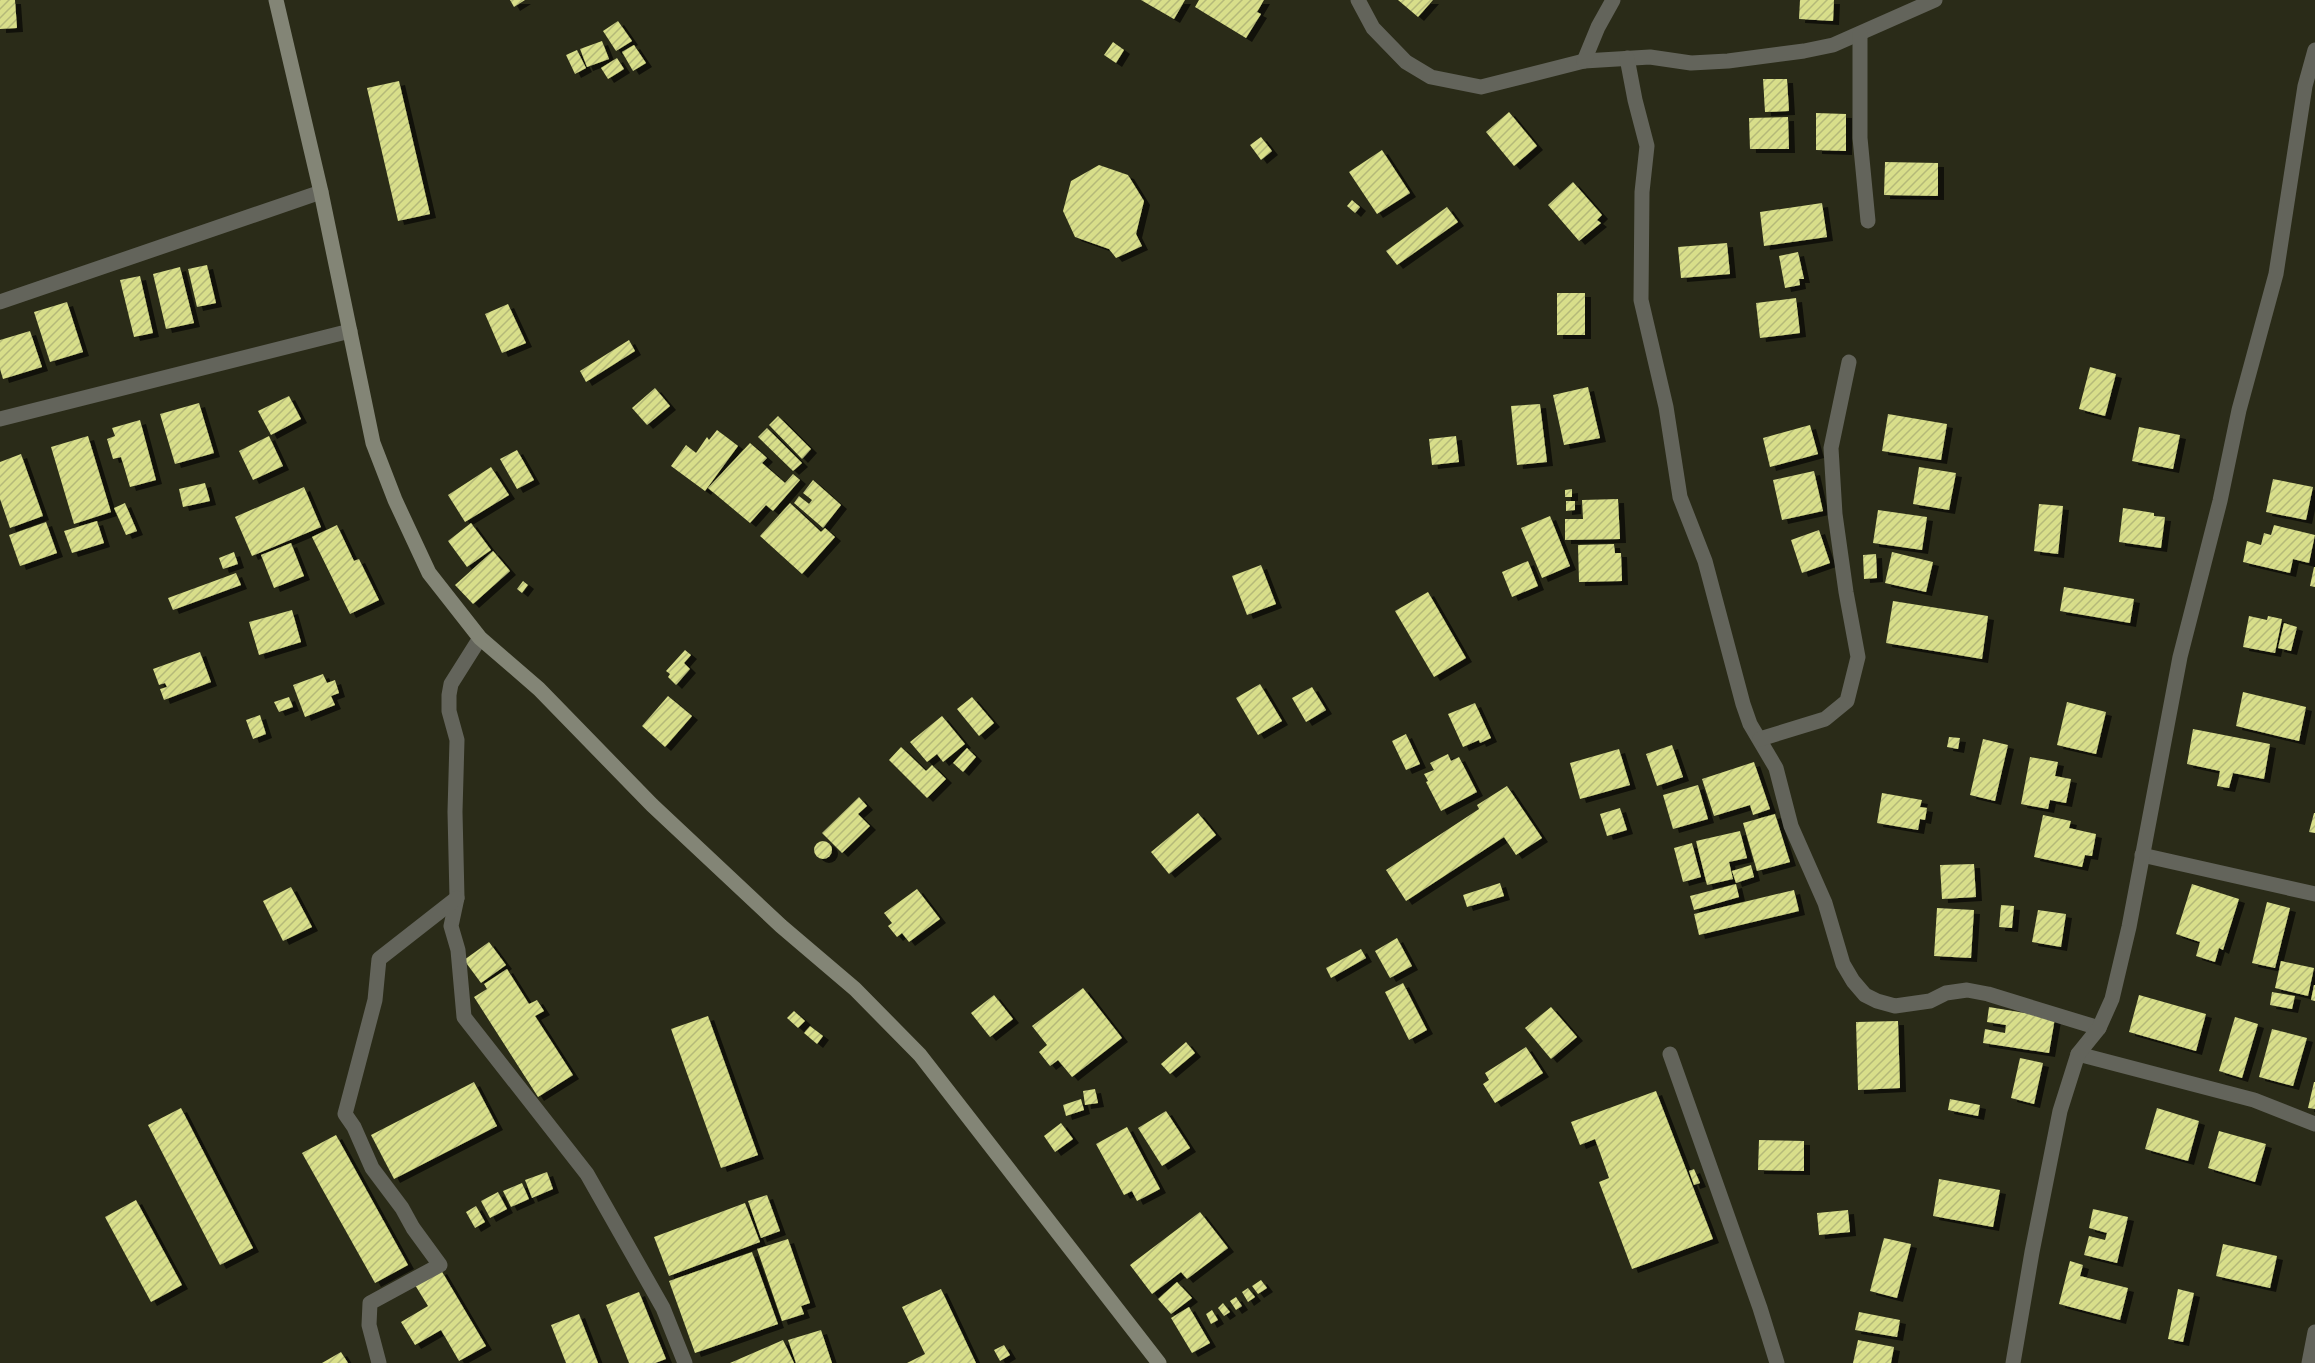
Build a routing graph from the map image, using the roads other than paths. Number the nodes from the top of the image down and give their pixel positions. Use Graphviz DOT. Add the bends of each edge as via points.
graph roads {
  1 [pos="276,0"];
  2 [pos="1358,0"];
  3 [pos="1613,0"];
  4 [pos="1935,0"];
  5 [pos="1860,34"];
  6 [pos="2315,50"];
  7 [pos="1627,58"];
  8 [pos="1584,62"];
  9 [pos="2310,88"];
  10 [pos="321,192"];
  11 [pos="1868,221"];
  12 [pos="0,302"];
  13 [pos="350,331"];
  14 [pos="1849,362"];
  15 [pos="0,419"];
  16 [pos="480,638"];
  17 [pos="1760,739"];
  18 [pos="2142,855"];
  19 [pos="2315,888"];
  20 [pos="2315,894"];
  21 [pos="457,898"];
  22 [pos="2099,1028"];
  23 [pos="1670,1054"];
  24 [pos="2078,1054"];
  25 [pos="2315,1124"];
  26 [pos="2315,1332"];
  27 [pos="379,1363"];
  28 [pos="685,1363"];
  29 [pos="1159,1363"];
  30 [pos="1777,1363"];
  31 [pos="2013,1363"];
  32 [pos="2309,1363"];
  1 -- 10 [label="main road"];
  2 -- 8 [label="street" via="1373,28 1406,62 1431,77 1481,87"];
  3 -- 8 [label="street"];
  4 -- 5 [label="street"];
  5 -- 7 [label="street" via="1804,51 1728,61 1691,63"];
  5 -- 11 [label="street" via="1860,138"];
  6 -- 9 [label="street"];
  7 -- 8 [label="street"];
  7 -- 17 [label="street" via="1647,146 1642,192 1641,300 1666,407 1680,497 1705,561 1743,704"];
  9 -- 18 [label="street" via="2276,274 2180,657"];
  10 -- 12 [label="street"];
  10 -- 13 [label="main road"];
  13 -- 15 [label="street"];
  13 -- 16 [label="main road" via="374,443 395,500 429,573"];
  14 -- 17 [label="street" via="1831,448 1835,514 1858,657 1846,701 1825,719"];
  16 -- 21 [label="street" via="451,684 449,695 457,740"];
  16 -- 29 [label="main road" via="539,688 652,805 780,926 855,989 920,1055"];
  17 -- 22 [label="street" via="1776,768 1791,826 1825,903 1843,964 1865,995 1895,1006 1967,990"];
  18 -- 19 [label="street"];
  18 -- 20 [label="street"];
  18 -- 22 [label="street" via="2112,999"];
  21 -- 27 [label="street" via="379,958 375,1000 345,1114 372,1168 440,1265 370,1303 369,1325"];
  21 -- 28 [label="street" via="451,926 458,950 464,1017 587,1174 663,1308"];
  22 -- 24 [label="street"];
  23 -- 30 [label="street"];
  24 -- 25 [label="street" via="2254,1100"];
  24 -- 31 [label="street" via="2060,1111"];
  26 -- 32 [label="street"];
}
